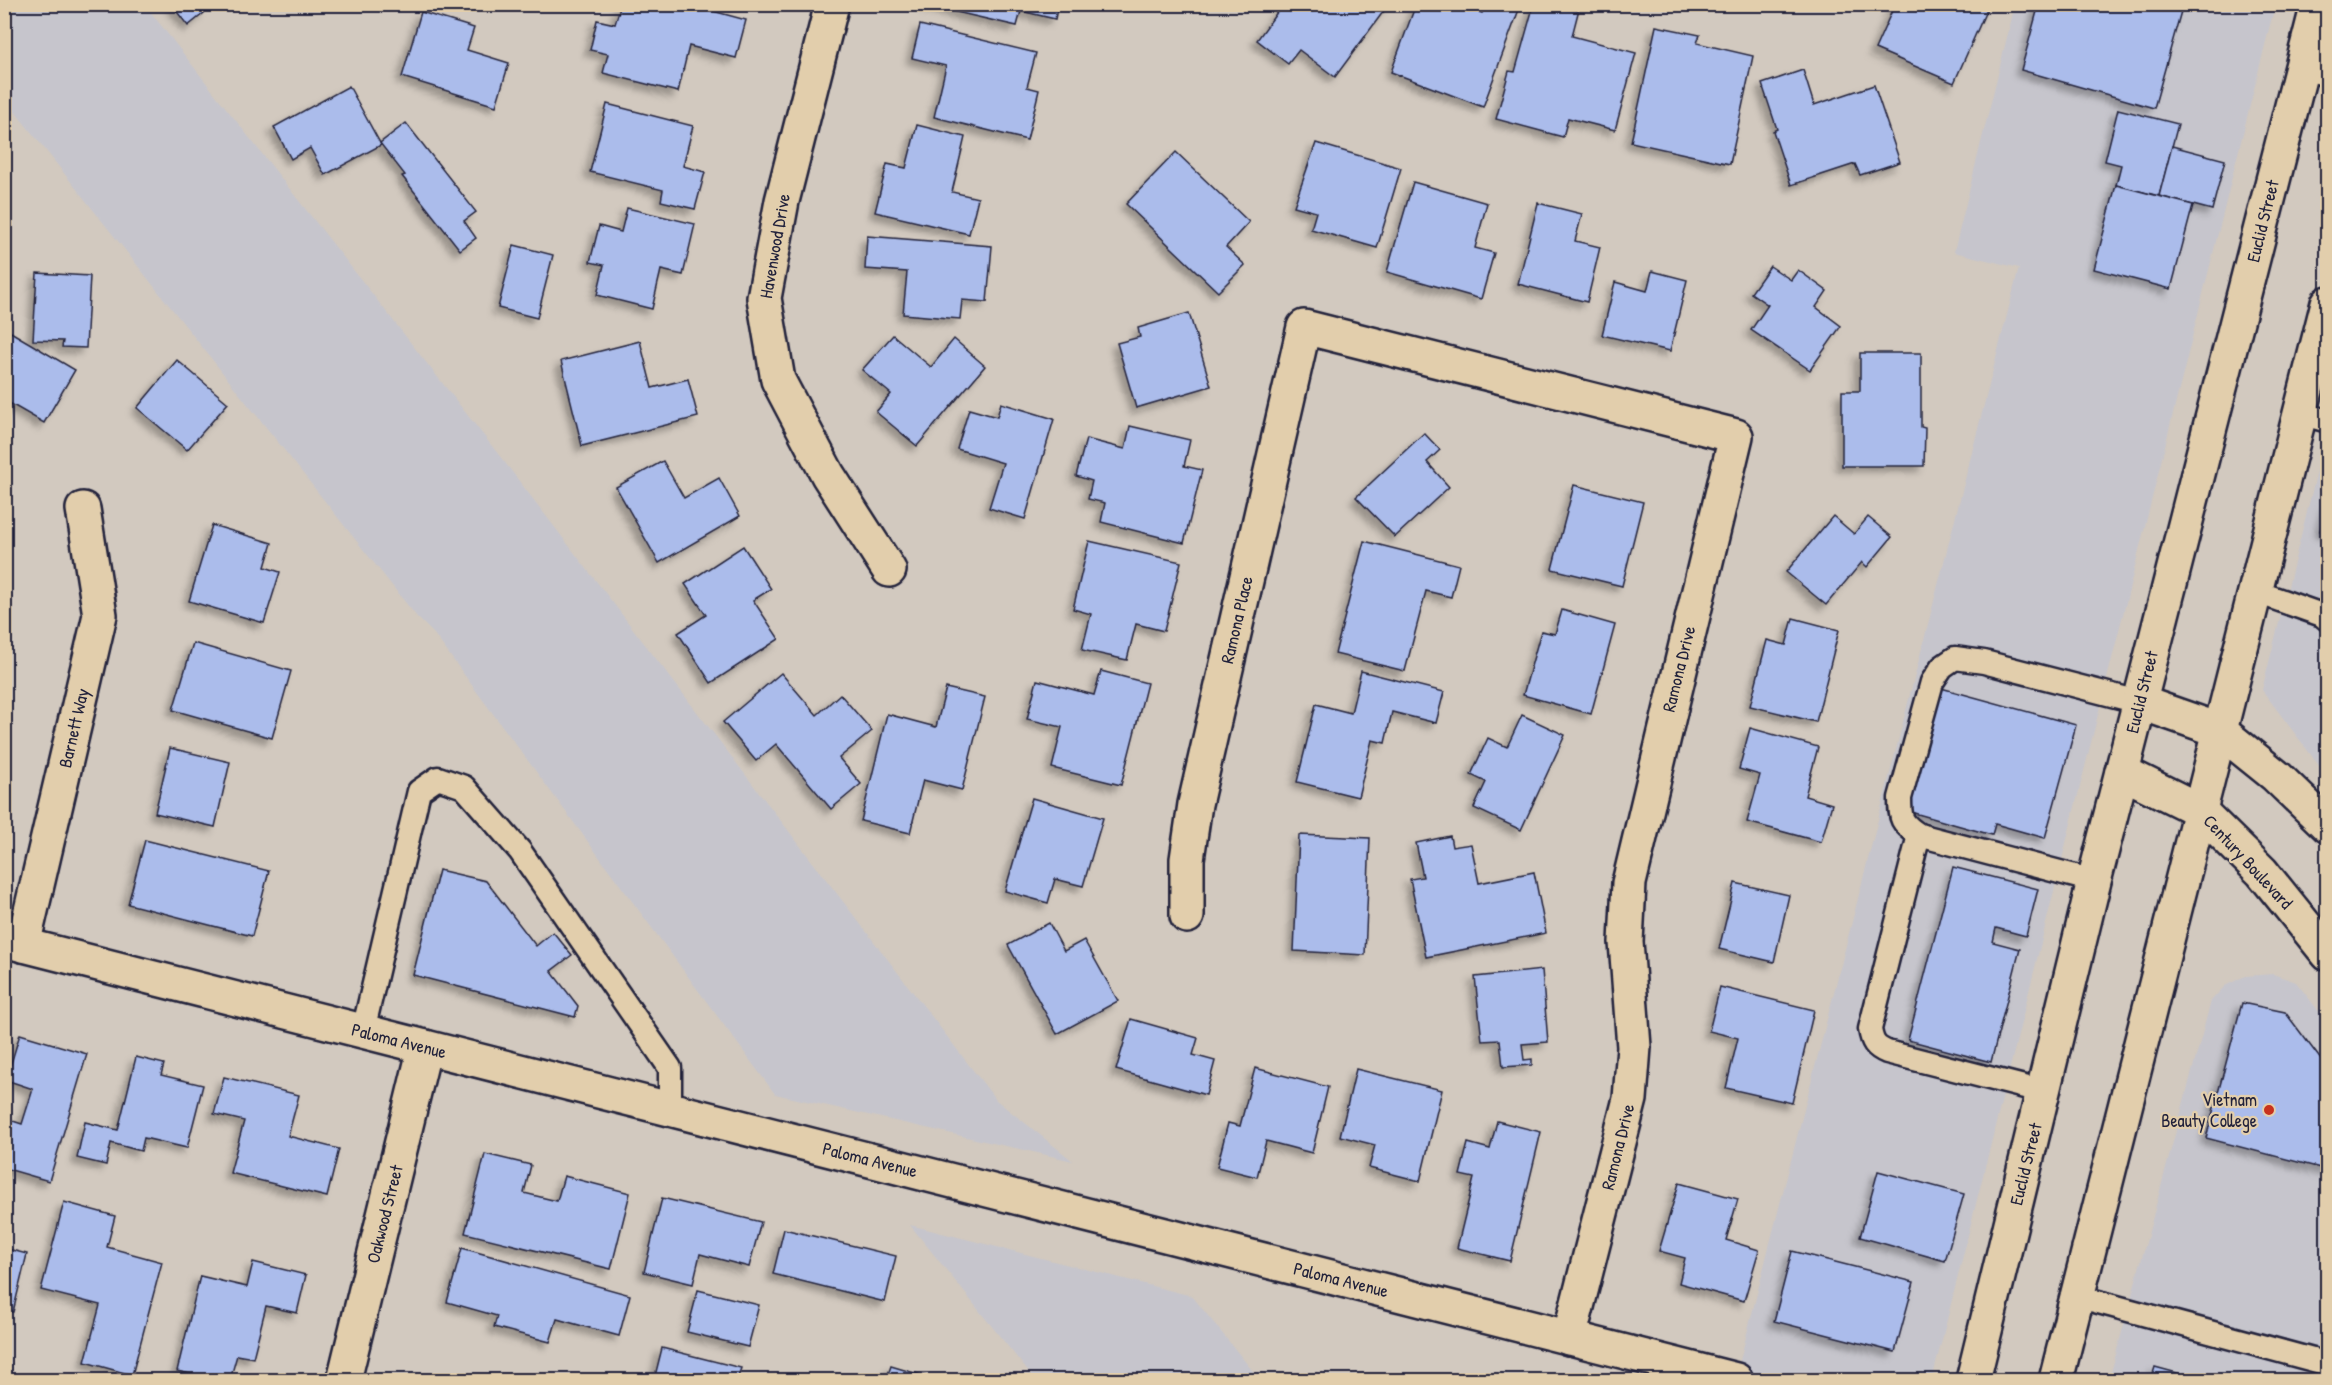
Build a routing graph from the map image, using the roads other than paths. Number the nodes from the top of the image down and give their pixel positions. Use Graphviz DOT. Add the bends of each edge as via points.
graph roads {
  1 [pos="832,4"];
  2 [pos="2318,4"];
  3 [pos="2315,71"];
  4 [pos="2328,303"];
  5 [pos="1304,327"];
  6 [pos="2321,355"];
  7 [pos="2313,417"];
  8 [pos="83,509"];
  9 [pos="889,570"];
  10 [pos="2254,591"];
  11 [pos="2326,610"];
  12 [pos="2139,702"];
  13 [pos="2219,730"];
  14 [pos="2122,772"];
  15 [pos="2199,810"];
  16 [pos="2323,812"];
  17 [pos="1919,835"];
  18 [pos="2094,880"];
  19 [pos="1187,916"];
  20 [pos="14,943"];
  21 [pos="2328,954"];
  22 [pos="363,1031"];
  23 [pos="425,1047"];
  24 [pos="2044,1092"];
  25 [pos="670,1110"];
  26 [pos="2076,1296"];
  27 [pos="1569,1338"];
  28 [pos="2328,1364"];
  29 [pos="344,1380"];
  30 [pos="1736,1380"];
  31 [pos="1973,1380"];
  32 [pos="2056,1380"];
  1 -- 9 [label="street, Havenwood Drive" via="782,201 764,298 778,380 828,475"];
  2 -- 3 [label="street, Euclid Street"];
  3 -- 12 [label="street, Euclid Street"];
  4 -- 6 [label="street"];
  5 -- 19 [label="street, Ramona Place" via="1195,804 1187,859"];
  5 -- 27 [label="street, Ramona Drive" via="1736,436 1629,883 1626,942 1634,1047 1632,1080"];
  6 -- 7 [label="street"];
  7 -- 10 [label="street"];
  8 -- 20 [label="street, Barnett Way" via="100,615"];
  10 -- 11 [label="lane"];
  10 -- 13 [label="street"];
  12 -- 13 [label="street"];
  12 -- 14 [label="street, Euclid Street"];
  12 -- 17 [label="lane" via="1955,658 1942,667 1932,682 1900,798 1905,826"];
  13 -- 15 [label="street"];
  13 -- 16 [label="street"];
  14 -- 15 [label="street, Century Boulevard"];
  14 -- 18 [label="street, Euclid Street"];
  15 -- 21 [label="street, Century Boulevard" via="2262,872"];
  15 -- 26 [label="street"];
  17 -- 18 [label="lane"];
  17 -- 24 [label="lane" via="1870,1029 1872,1040 1887,1052"];
  18 -- 24 [label="street, Euclid Street"];
  20 -- 22 [label="street, Paloma Avenue"];
  22 -- 23 [label="street, Paloma Avenue"];
  22 -- 25 [label="lane" via="418,791 438,778 464,787 520,851 670,1068"];
  23 -- 25 [label="street, Paloma Avenue"];
  23 -- 29 [label="street, Oakwood Street"];
  24 -- 31 [label="street, Euclid Street"];
  25 -- 27 [label="street, Paloma Avenue"];
  26 -- 28 [label="lane"];
  26 -- 32 [label="street"];
  27 -- 30 [label="street, Paloma Avenue"];
}
